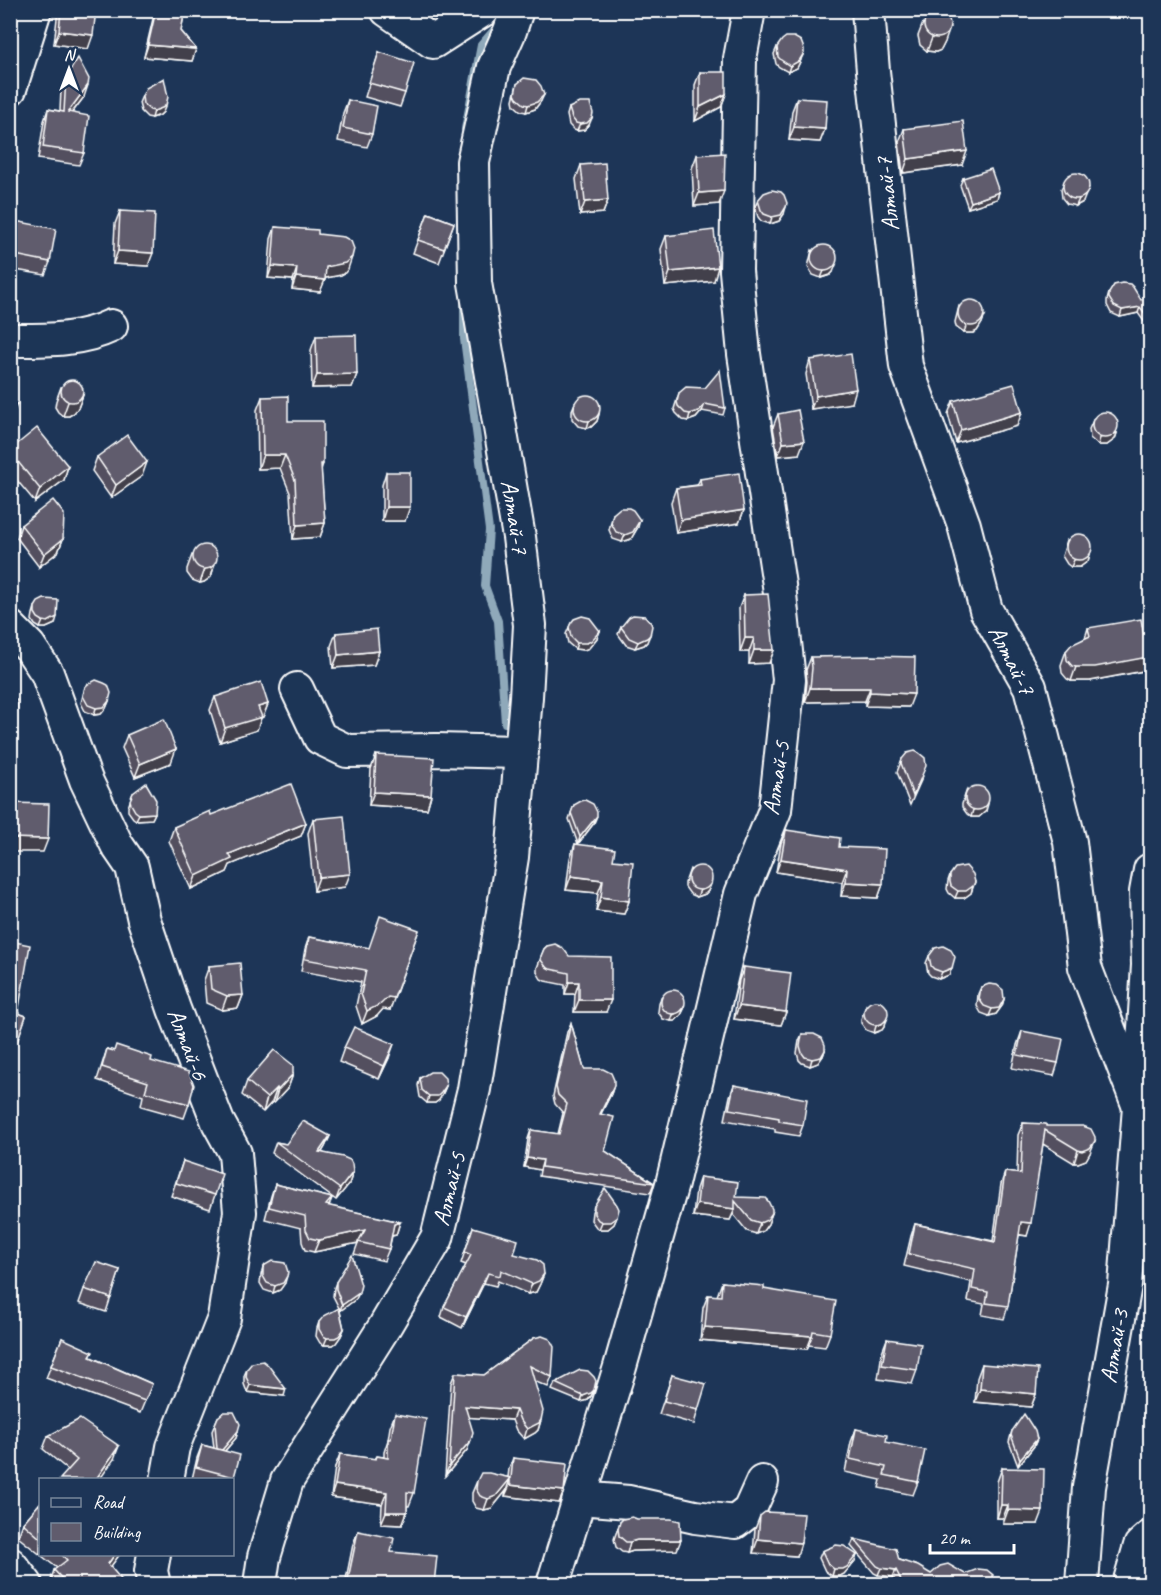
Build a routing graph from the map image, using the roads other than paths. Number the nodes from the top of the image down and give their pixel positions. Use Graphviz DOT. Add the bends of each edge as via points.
graph roads {
  1 [pos="35,10"];
  2 [pos="387,10"];
  3 [pos="483,10"];
  4 [pos="749,10"];
  5 [pos="868,10"];
  6 [pos="513,21"];
  7 [pos="10,89"];
  8 [pos="111,326"];
  9 [pos="10,340"];
  10 [pos="10,627"];
  11 [pos="297,689"];
  12 [pos="522,752"];
  13 [pos="1150,870"];
  14 [pos="1147,1018"];
  15 [pos="1139,1107"];
  16 [pos="167,1478"];
  17 [pos="762,1482"];
  18 [pos="579,1498"];
  19 [pos="1150,1537"];
  20 [pos="154,1556"];
  21 [pos="10,1564"];
  22 [pos="10,1579"];
  23 [pos="20,1584"];
  24 [pos="26,1584"];
  25 [pos="154,1584"];
  26 [pos="260,1584"];
  27 [pos="553,1584"];
  28 [pos="1082,1584"];
  29 [pos="1129,1584"];
  1 -- 7 [label="street"];
  2 -- 3 [label="street" via="433,42"];
  4 -- 18 [label="street, Алтай-5" via="740,59 736,271 789,680 775,810 741,894 672,1185"];
  5 -- 15 [label="street, Алтай-7" via="906,366 964,525 986,610 1030,687 1070,842 1085,967"];
  6 -- 12 [label="street, Алтай-7" via="494,67 473,173 475,283 519,537 530,625"];
  8 -- 9 [label="street" via="58,340"];
  10 -- 16 [label="street, Алтай-6" via="47,673 86,780 132,867 144,920 174,1009 218,1122 235,1153 240,1212 224,1318 173,1447"];
  11 -- 12 [label="street" via="321,738 347,751"];
  12 -- 26 [label="street, Алтай-5" via="512,857 474,1089 437,1238 287,1481"];
  13 -- 14 [label="street" via="1146,892"];
  14 -- 15 [label="street"];
  15 -- 28 [label="street, Алтай-3" via="1125,1285 1089,1487"];
  17 -- 18 [label="street" via="749,1511 735,1522 629,1502"];
  18 -- 27 [label="street, Алтай-5"];
  19 -- 29 [label="street" via="1140,1546"];
  20 -- 25 [label="street"];
  21 -- 24 [label="street"];
  22 -- 23 [label="street"];
}
